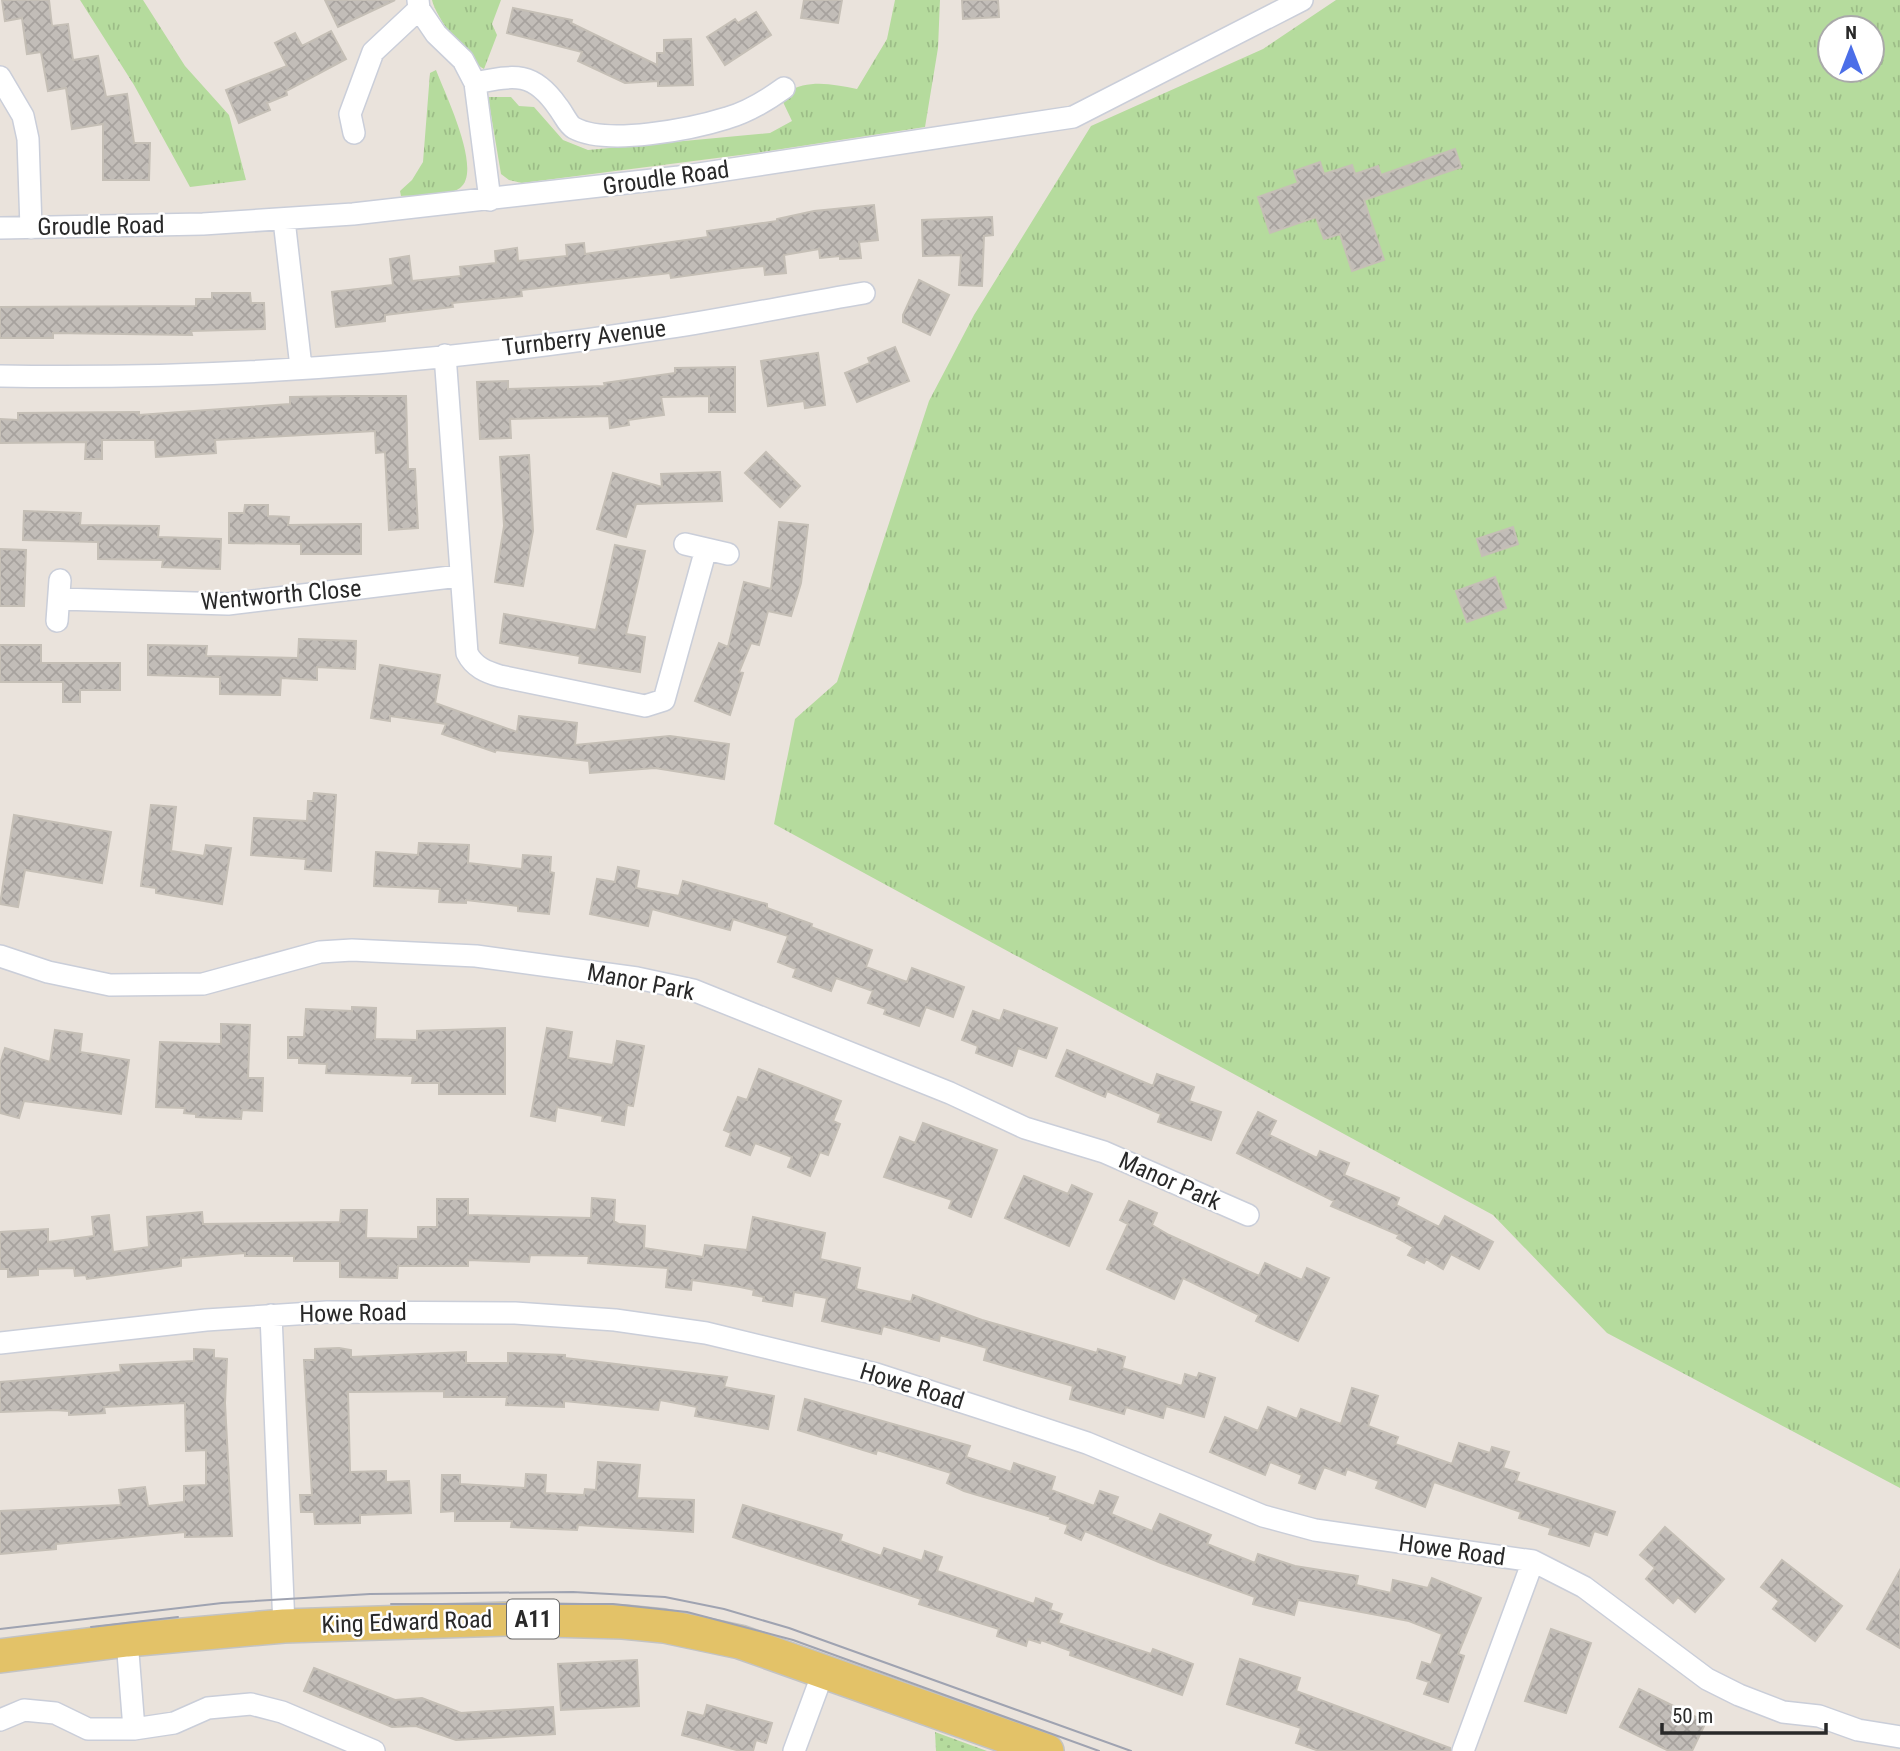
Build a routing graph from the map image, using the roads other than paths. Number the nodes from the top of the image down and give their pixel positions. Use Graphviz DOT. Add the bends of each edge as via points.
graph roads {
  1 [pos="1302,0"];
  2 [pos="418,5"];
  3 [pos="0,77"];
  4 [pos="475,83"];
  5 [pos="784,88"];
  6 [pos="354,132"];
  7 [pos="490,200"];
  8 [pos="284,220"];
  9 [pos="0,228"];
  10 [pos="31,228"];
  11 [pos="864,293"];
  12 [pos="445,355"];
  13 [pos="301,367"];
  14 [pos="0,376"];
  15 [pos="728,554"];
  16 [pos="459,576"];
  17 [pos="57,621"];
  18 [pos="0,956"];
  19 [pos="1248,1215"];
  20 [pos="271,1315"];
  21 [pos="0,1343"];
  22 [pos="1533,1561"];
  23 [pos="284,1626"];
  24 [pos="127,1640"];
  25 [pos="0,1656"];
  26 [pos="824,1670"];
  27 [pos="0,1720"];
  28 [pos="134,1728"];
  29 [pos="1900,1737"];
  30 [pos="374,1751"];
  31 [pos="794,1751"];
  32 [pos="1047,1751"];
  33 [pos="1463,1751"];
  1 -- 7 [label="street, Groudle Road" via="1073,117"];
  2 -- 4 [label="street" via="436,34 463,60"];
  2 -- 6 [label="street" via="373,52 350,114"];
  3 -- 10 [label="street" via="23,116 28,139"];
  4 -- 5 [label="street" via="514,76 540,84 573,128 605,136 727,118"];
  4 -- 7 [label="street"];
  7 -- 8 [label="street, Groudle Road"];
  8 -- 10 [label="street, Groudle Road"];
  8 -- 13 [label="street"];
  9 -- 10 [label="street, Groudle Road"];
  11 -- 12 [label="street, Turnberry Avenue" via="666,328"];
  12 -- 13 [label="street, Turnberry Avenue"];
  12 -- 16 [label="street"];
  13 -- 14 [label="street, Turnberry Avenue" via="192,374"];
  15 -- 16 [label="street" via="695,547 664,700 645,706 487,673 467,653"];
  16 -- 17 [label="street, Wentworth Close" via="228,604 60,590"];
  18 -- 19 [label="street, Manor Park" via="110,985 203,984 320,952 352,950 476,956 638,978 702,994 950,1093 1025,1128 1104,1152"];
  20 -- 21 [label="street, Howe Road"];
  20 -- 22 [label="street, Howe Road" via="515,1313 706,1333 876,1374 1087,1443 1263,1516 1315,1530"];
  20 -- 23 [label="street, Howe Road"];
  22 -- 29 [label="street, Howe Road" via="1584,1587 1707,1679 1739,1695 1783,1712 1819,1716 1857,1730"];
  22 -- 33 [label="street, Howe Road"];
  23 -- 24 [label="main road, King Edward Road / A11"];
  23 -- 26 [label="main road, King Edward Road / A11" via="470,1619 624,1622 701,1633"];
  24 -- 25 [label="main road, King Edward Road / A11"];
  24 -- 28 [label="street"];
  26 -- 31 [label="street"];
  26 -- 32 [label="main road, King Edward Road / A11"];
  27 -- 28 [label="street" via="24,1710 55,1713 89,1729"];
  28 -- 30 [label="street" via="174,1723 208,1708 251,1704 282,1712"];
}
